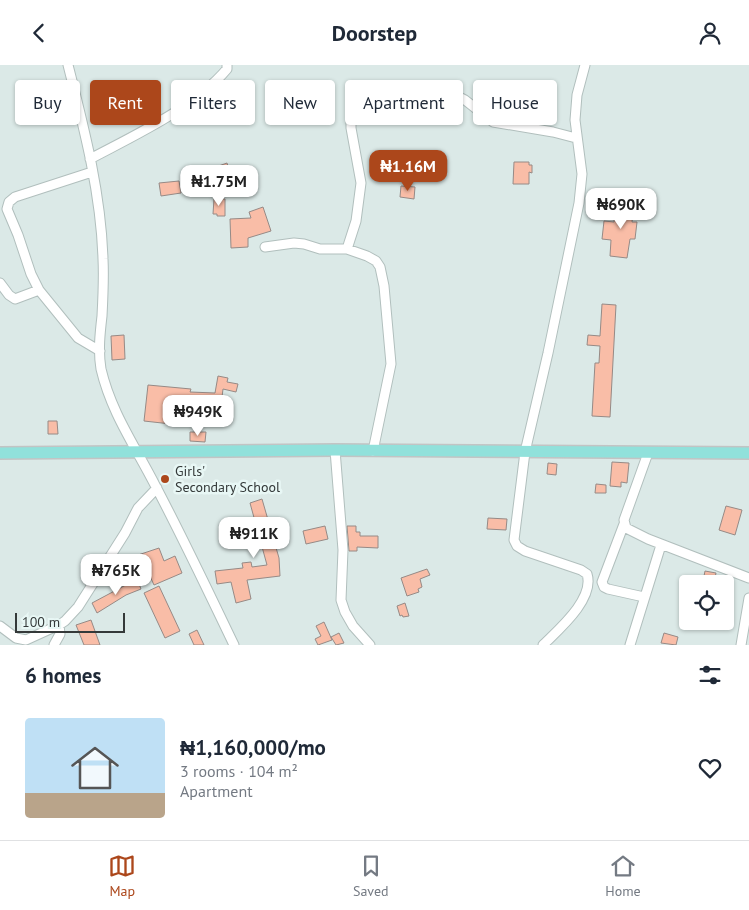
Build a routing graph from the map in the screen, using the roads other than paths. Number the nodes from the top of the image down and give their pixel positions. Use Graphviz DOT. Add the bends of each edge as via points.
graph roads {
  1 [pos="68,65"];
  2 [pos="227,65"];
  3 [pos="586,65"];
  4 [pos="576,138"];
  5 [pos="90,159"];
  6 [pos="92,172"];
  7 [pos="265,247"];
  8 [pos="347,249"];
  9 [pos="0,283"];
  10 [pos="39,290"];
  11 [pos="100,351"];
  12 [pos="335,451"];
  13 [pos="373,451"];
  14 [pos="526,452"];
  15 [pos="0,453"];
  16 [pos="138,453"];
  17 [pos="648,453"];
  18 [pos="749,453"];
  19 [pos="157,489"];
  20 [pos="624,524"];
  21 [pos="661,545"];
  22 [pos="749,579"];
  23 [pos="644,597"];
  24 [pos="749,598"];
  25 [pos="59,625"];
  26 [pos="0,626"];
  27 [pos="54,645"];
  28 [pos="234,645"];
  29 [pos="370,645"];
  30 [pos="543,645"];
  31 [pos="630,645"];
  32 [pos="741,645"];
  1 -- 5 [label="street"];
  2 -- 5 [label="street" via="228,69 219,79 200,95 157,123"];
  3 -- 4 [label="street" via="577,95"];
  4 -- 8 [label="street" via="493,122 465,100 435,92 375,102 351,121 361,183 356,221"];
  4 -- 14 [label="street" via="582,174 579,203"];
  5 -- 6 [label="street"];
  6 -- 10 [label="street" via="9,201 7,209"];
  6 -- 11 [label="street" via="103,259"];
  7 -- 8 [label="street" via="294,243 320,249"];
  8 -- 13 [label="street" via="376,261 384,286 391,364"];
  9 -- 10 [label="street" via="14,299"];
  10 -- 11 [label="street" via="78,338"];
  11 -- 16 [label="street" via="101,368 114,411"];
  12 -- 13 [label="main road"];
  12 -- 16 [label="main road"];
  12 -- 29 [label="street" via="343,551 342,600 353,626"];
  13 -- 14 [label="main road"];
  14 -- 17 [label="main road"];
  14 -- 30 [label="street" via="514,540 525,551 581,570 588,579 576,612"];
  15 -- 16 [label="main road"];
  16 -- 19 [label="street"];
  17 -- 18 [label="main road"];
  17 -- 20 [label="street"];
  19 -- 25 [label="street" via="138,508 78,607"];
  19 -- 28 [label="street"];
  20 -- 21 [label="street"];
  20 -- 23 [label="street" via="602,582 608,589"];
  21 -- 22 [label="street"];
  21 -- 23 [label="street"];
  23 -- 31 [label="street"];
  24 -- 32 [label="street"];
  25 -- 26 [label="street" via="26,640"];
  25 -- 27 [label="street" via="60,634"];
}
